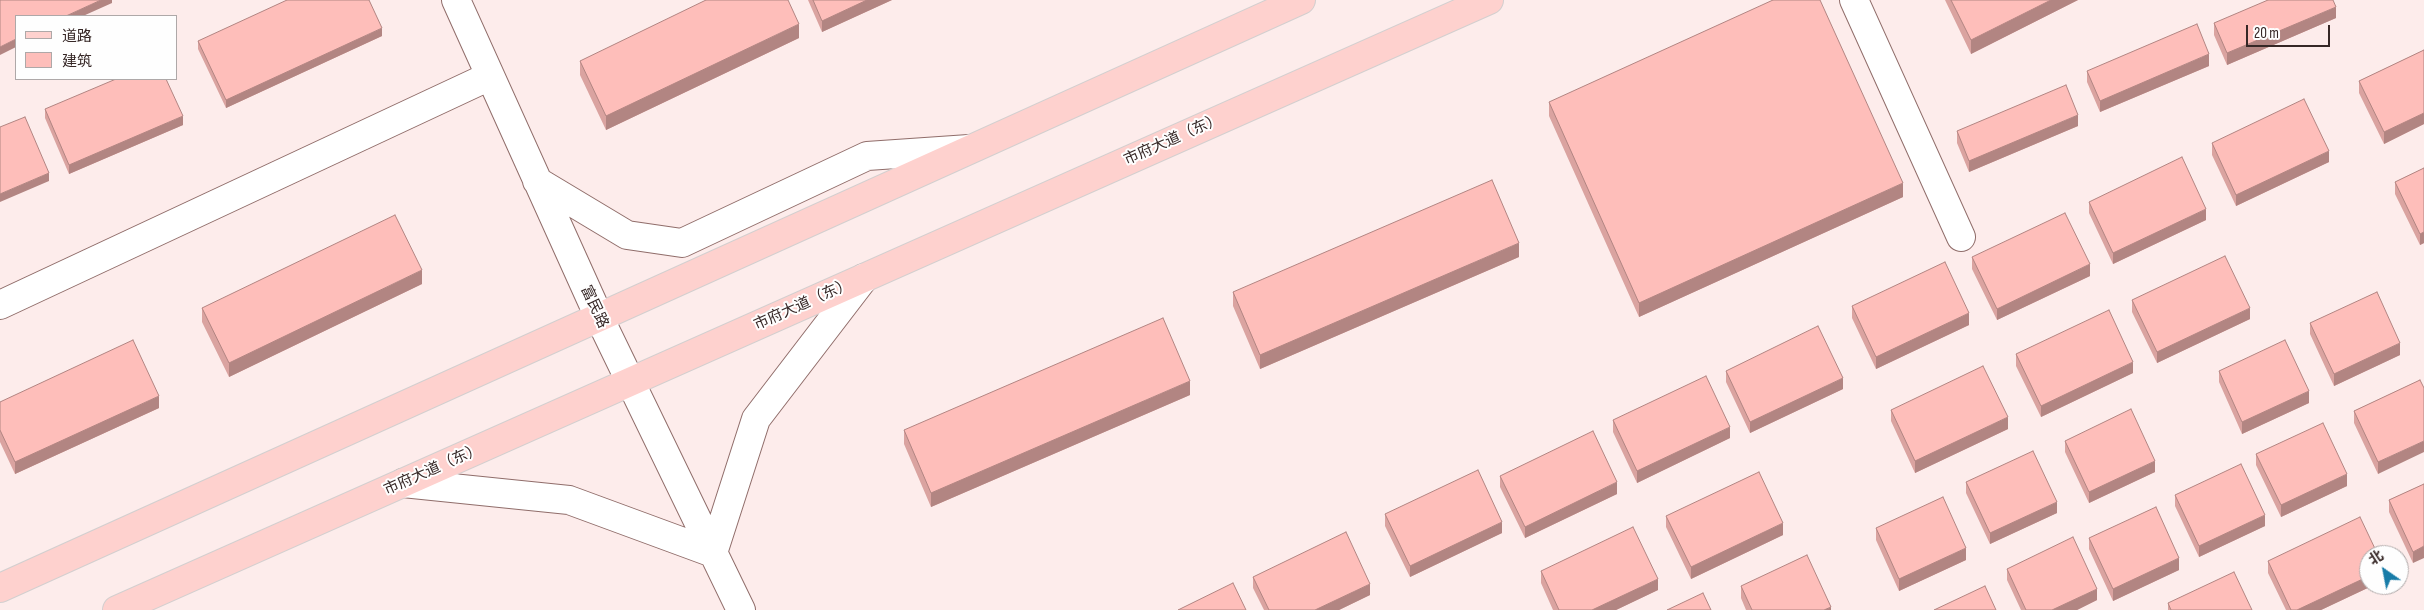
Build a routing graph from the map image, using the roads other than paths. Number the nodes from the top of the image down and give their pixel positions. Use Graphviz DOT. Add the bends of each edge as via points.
graph roads {
  1 [pos="456,0"];
  2 [pos="1301,0"];
  3 [pos="1489,0"];
  4 [pos="1854,0"];
  5 [pos="490,76"];
  6 [pos="971,149"];
  7 [pos="537,181"];
  8 [pos="1961,237"];
  9 [pos="864,278"];
  10 [pos="0,305"];
  11 [pos="599,317"];
  12 [pos="630,382"];
  13 [pos="403,483"];
  14 [pos="713,553"];
  15 [pos="0,588"];
  16 [pos="117,610"];
  17 [pos="741,610"];
  1 -- 5 [label="street, 富民路"];
  2 -- 6 [label="main road"];
  3 -- 9 [label="main road, 市府大道（东）"];
  4 -- 8 [label="street"];
  5 -- 7 [label="street, 富民路"];
  5 -- 10 [label="street"];
  6 -- 7 [label="street" via="867,156 682,242 627,235"];
  6 -- 11 [label="main road"];
  7 -- 11 [label="street, 富民路"];
  9 -- 12 [label="main road, 市府大道（东）"];
  9 -- 14 [label="street" via="756,419"];
  11 -- 12 [label="street, 富民路"];
  11 -- 15 [label="main road"];
  12 -- 13 [label="main road, 市府大道（东）"];
  12 -- 14 [label="street, 富民路"];
  13 -- 14 [label="street" via="569,500"];
  13 -- 16 [label="main road, 市府大道（东）"];
  14 -- 17 [label="street, 富民路"];
}
